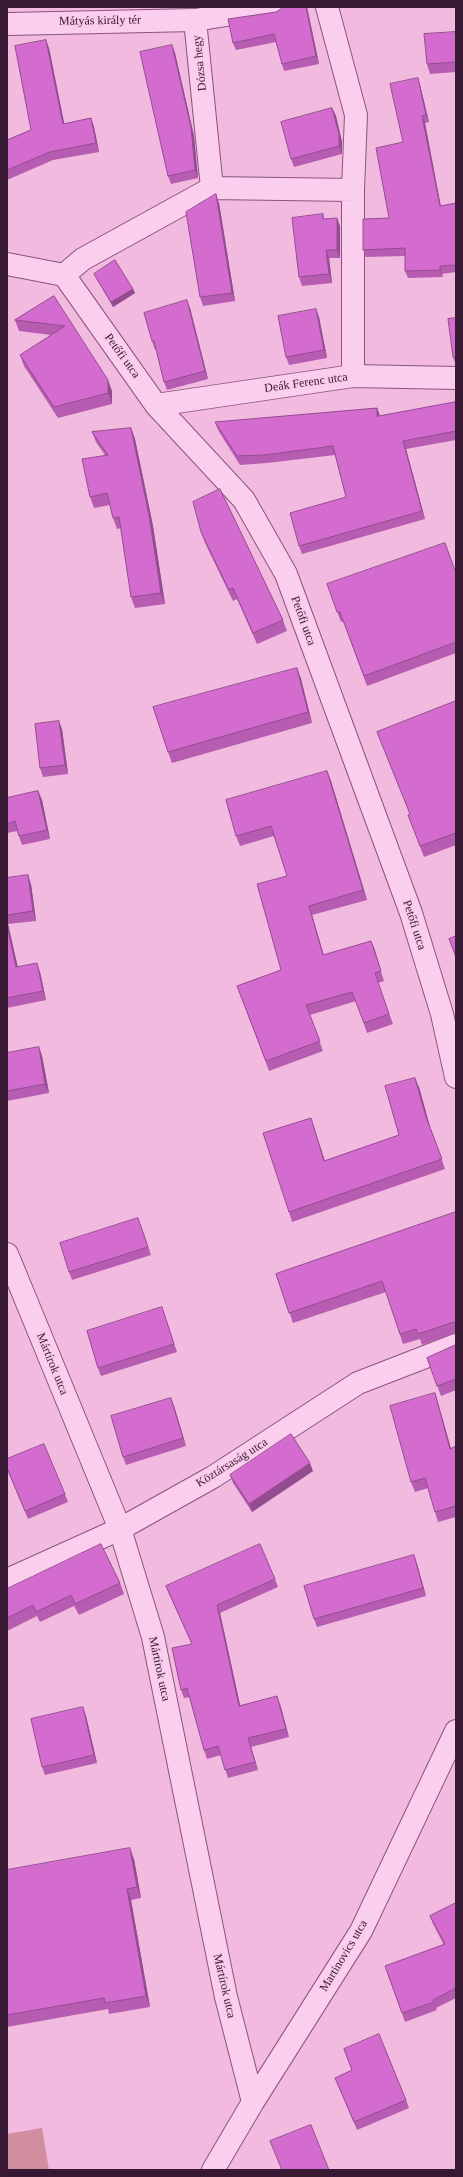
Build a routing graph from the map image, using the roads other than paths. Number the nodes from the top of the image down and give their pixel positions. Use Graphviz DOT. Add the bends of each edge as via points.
graph roads {
  1 [pos="276,7"];
  2 [pos="326,7"];
  3 [pos="11,19"];
  4 [pos="195,20"];
  5 [pos="212,188"];
  6 [pos="353,190"];
  7 [pos="7,264"];
  8 [pos="64,275"];
  9 [pos="353,376"];
  10 [pos="456,378"];
  11 [pos="156,405"];
  12 [pos="449,1009"];
  13 [pos="456,1077"];
  14 [pos="7,1254"];
  15 [pos="456,1345"];
  16 [pos="120,1529"];
  17 [pos="7,1580"];
  18 [pos="456,1731"];
  19 [pos="253,2102"];
  20 [pos="213,2170"];
  1 -- 4 [label="street, Dózsa hegy"];
  2 -- 6 [label="street" via="356,115"];
  3 -- 4 [label="street, Mátyás király tér"];
  4 -- 5 [label="street, Dózsa hegy"];
  5 -- 6 [label="street"];
  5 -- 8 [label="street" via="83,259"];
  6 -- 9 [label="street"];
  7 -- 8 [label="street"];
  8 -- 11 [label="street, Petőfi utca"];
  9 -- 10 [label="street, Deák Ferenc utca"];
  9 -- 11 [label="street, Deák Ferenc utca"];
  11 -- 12 [label="street, Petőfi utca" via="244,500 286,574"];
  12 -- 13 [label="street, Petőfi utca"];
  14 -- 16 [label="street, Mártírok utca"];
  15 -- 16 [label="street, Köztársaság utca" via="358,1384 213,1477"];
  16 -- 17 [label="street, Köztársaság utca"];
  16 -- 19 [label="street, Mártírok utca" via="153,1637 226,1997"];
  18 -- 19 [label="street, Martinovics utca" via="361,1931"];
  19 -- 20 [label="street, Martinovics utca"];
}
